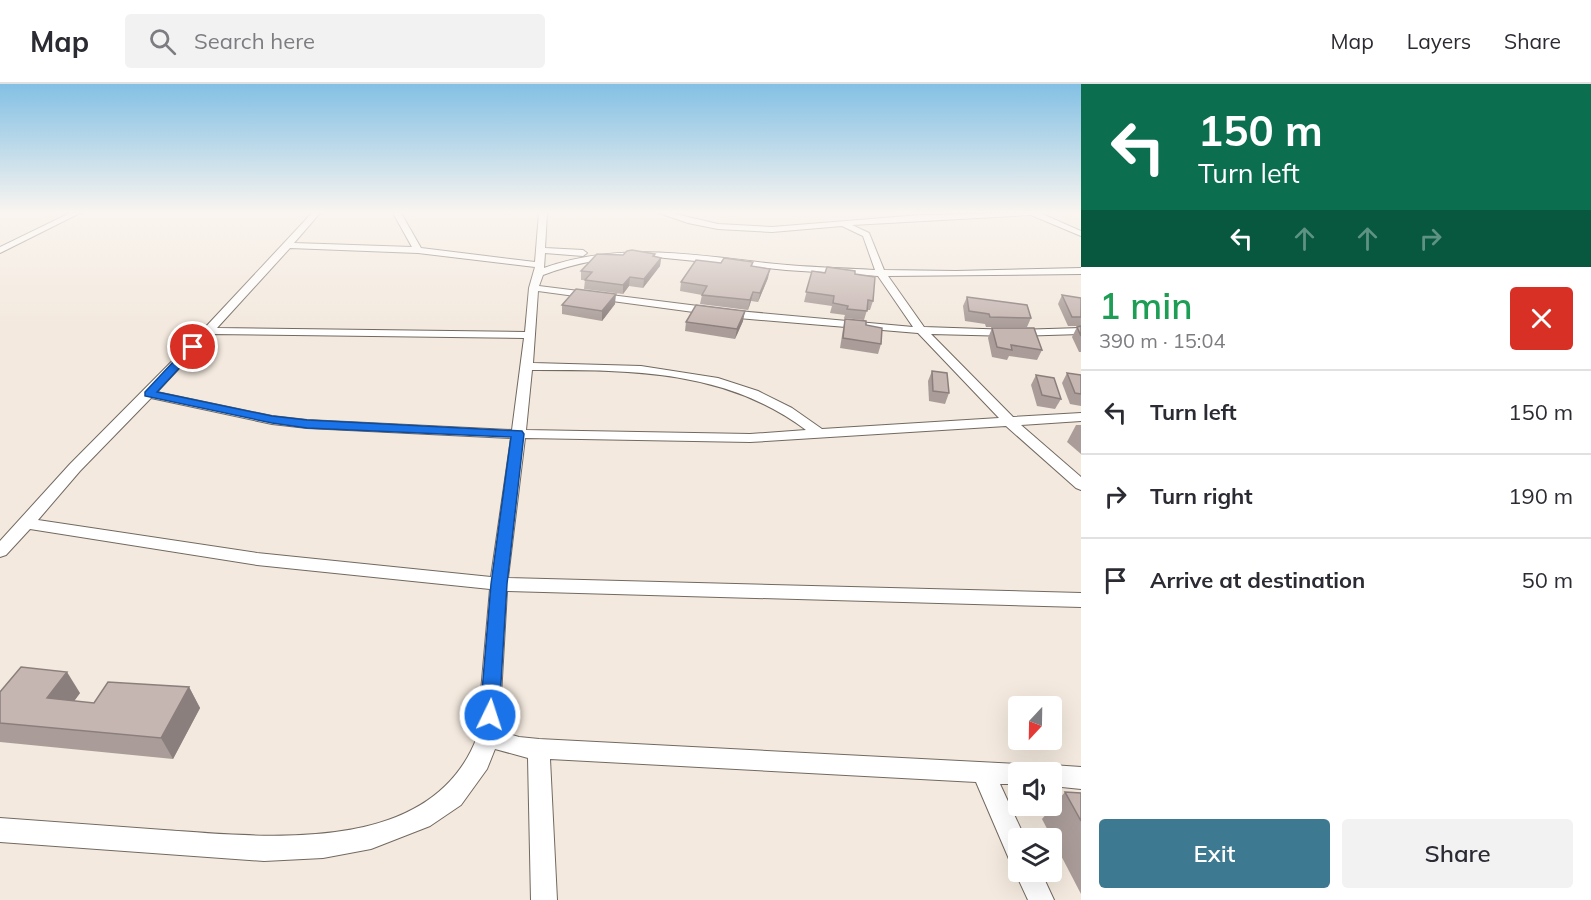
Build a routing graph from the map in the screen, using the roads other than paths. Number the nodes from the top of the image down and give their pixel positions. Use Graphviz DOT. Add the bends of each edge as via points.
graph roads {
  1 [pos="282,251"];
  2 [pos="425,251"];
  3 [pos="539,251"];
  4 [pos="872,251"];
  5 [pos="601,254"];
  6 [pos="537,269"];
  7 [pos="1081,271"];
  8 [pos="881,273"];
  9 [pos="921,330"];
  10 [pos="1081,331"];
  11 [pos="208,332"];
  12 [pos="528,336"];
  13 [pos="526,366"];
  14 [pos="149,394"];
  15 [pos="1081,417"];
  16 [pos="1010,421"];
  17 [pos="518,434"];
  18 [pos="818,434"];
  19 [pos="1074,472"];
  20 [pos="1081,485"];
  21 [pos="28,524"];
  22 [pos="0,551"];
  23 [pos="499,584"];
  24 [pos="1081,600"];
  25 [pos="488,737"];
  26 [pos="539,749"];
  27 [pos="983,772"];
  28 [pos="1008,773"];
  29 [pos="1062,777"];
  30 [pos="1081,778"];
  31 [pos="1008,828"];
  32 [pos="0,830"];
  33 [pos="1033,882"];
  34 [pos="544,900"];
  35 [pos="1041,900"];
  1 -- 11 [label="street"];
  2 -- 6 [label="street"];
  3 -- 6 [label="street"];
  4 -- 8 [label="street"];
  5 -- 6 [label="street"];
  5 -- 6 [label="street"];
  5 -- 8 [label="street"];
  6 -- 9 [label="street" via="788,322"];
  6 -- 12 [label="street"];
  7 -- 8 [label="street"];
  8 -- 9 [label="street"];
  9 -- 10 [label="street"];
  9 -- 16 [label="street"];
  11 -- 12 [label="street"];
  11 -- 14 [label="street"];
  12 -- 13 [label="street"];
  13 -- 17 [label="street"];
  13 -- 18 [label="street" via="633,368 702,378 781,407"];
  14 -- 17 [label="street" via="307,424"];
  14 -- 21 [label="street" via="85,458"];
  15 -- 16 [label="street"];
  16 -- 18 [label="street"];
  16 -- 19 [label="street"];
  17 -- 18 [label="street" via="750,438"];
  17 -- 23 [label="street"];
  19 -- 20 [label="street"];
  21 -- 22 [label="street"];
  21 -- 23 [label="street" via="257,559"];
  23 -- 24 [label="street"];
  23 -- 25 [label="street"];
  25 -- 26 [label="street"];
  25 -- 32 [label="street" via="479,762 446,802 422,818 371,837 264,849"];
  26 -- 27 [label="street"];
  26 -- 34 [label="street"];
  27 -- 28 [label="street"];
  27 -- 31 [label="street"];
  29 -- 30 [label="street"];
  33 -- 35 [label="street"];
}
